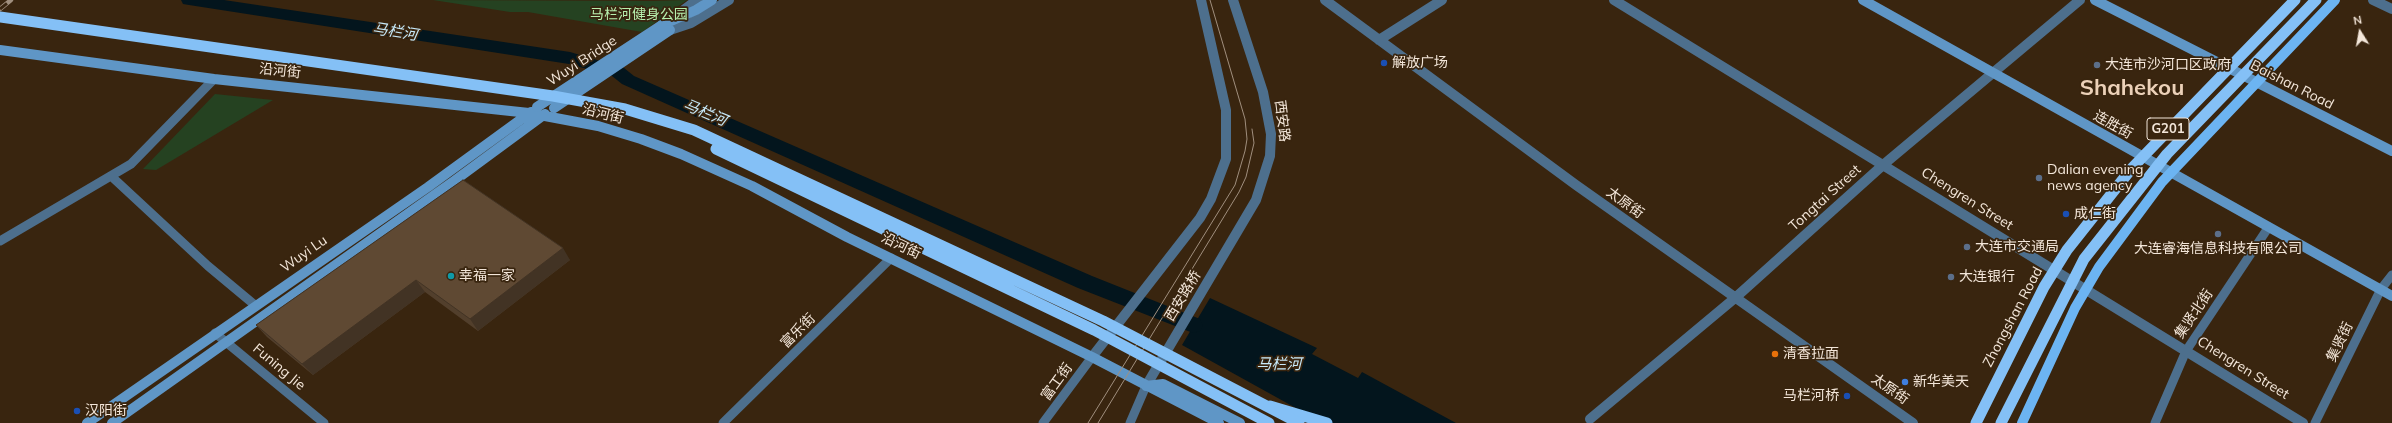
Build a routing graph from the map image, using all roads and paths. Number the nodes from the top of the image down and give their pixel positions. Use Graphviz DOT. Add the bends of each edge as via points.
graph roads {
  1 [pos="697,0"];
  2 [pos="712,0"];
  3 [pos="728,0"];
  4 [pos="1201,0"];
  5 [pos="1233,0"];
  6 [pos="1325,0"];
  7 [pos="1442,0"];
  8 [pos="1614,0"];
  9 [pos="1863,0"];
  10 [pos="2080,0"];
  11 [pos="2095,0"];
  12 [pos="2295,0"];
  13 [pos="2316,0"];
  14 [pos="2336,0"];
  15 [pos="2373,0"];
  16 [pos="2392,9"];
  17 [pos="0,17"];
  18 [pos="0,24"];
  19 [pos="666,28"];
  20 [pos="1379,40"];
  21 [pos="0,50"];
  22 [pos="2228,68"];
  23 [pos="1992,73"];
  24 [pos="2243,76"];
  25 [pos="214,79"];
  26 [pos="2256,82"];
  27 [pos="554,108"];
  28 [pos="540,112"];
  29 [pos="528,113"];
  30 [pos="2392,151"];
  31 [pos="2142,157"];
  32 [pos="1883,165"];
  33 [pos="2157,166"];
  34 [pos="2170,173"];
  35 [pos="111,176"];
  36 [pos="2268,228"];
  37 [pos="0,241"];
  38 [pos="891,258"];
  39 [pos="1220,262"];
  40 [pos="2055,270"];
  41 [pos="2392,275"];
  42 [pos="2073,282"];
  43 [pos="2381,289"];
  44 [pos="2086,290"];
  45 [pos="2392,296"];
  46 [pos="1735,298"];
  47 [pos="256,306"];
  48 [pos="215,333"];
  49 [pos="227,343"];
  50 [pos="2186,351"];
  51 [pos="1092,357"];
  52 [pos="1146,386"];
  53 [pos="1265,404"];
  54 [pos="1590,419"];
  55 [pos="87,423"];
  56 [pos="112,423"];
  57 [pos="324,423"];
  58 [pos="723,423"];
  59 [pos="1042,423"];
  60 [pos="1130,423"];
  61 [pos="1219,423"];
  62 [pos="1240,423"];
  63 [pos="1269,423"];
  64 [pos="1300,423"];
  65 [pos="1327,423"];
  66 [pos="1913,423"];
  67 [pos="1976,423"];
  68 [pos="2001,423"];
  69 [pos="2022,423"];
  70 [pos="2155,423"];
  71 [pos="2303,423"];
  72 [pos="2315,423"];
  1 -- 19 [label="street"];
  2 -- 19 [label="main road"];
  3 -- 19 [label="street" via="691,23"];
  4 -- 51 [label="street" via="1226,110 1226,159 1211,199 1179,246"];
  5 -- 39 [label="street, 西安路" via="1263,92 1271,134 1270,156 1256,200"];
  6 -- 20 [label="street, 太原街"];
  7 -- 20 [label="street"];
  8 -- 32 [label="street, Chengren Street"];
  9 -- 23 [label="main road, 连胜街"];
  10 -- 23 [label="street, Tongtai Street"];
  11 -- 22 [label="main road, Baishan Road"];
  12 -- 22 [label="highway, Zhongshan Road / G201"];
  13 -- 24 [label="highway, G201"];
  14 -- 26 [label="main road"];
  15 -- 16 [label="street"];
  17 -- 53 [label="highway, bridge" via="553,96 625,109 702,134 1103,321"];
  18 -- 63 [label="highway, bridge" via="549,102 620,115 681,134 1094,330"];
  19 -- 27 [label="main road, Wuyi Bridge, bridge"];
  19 -- 28 [label="main road, Wuyi Bridge, bridge"];
  20 -- 46 [label="street, 太原街"];
  21 -- 25 [label="main road, 沿河街"];
  22 -- 24 [label="main road, Baishan Road"];
  22 -- 31 [label="highway, Zhongshan Road / G201"];
  23 -- 31 [label="main road, 连胜街"];
  23 -- 32 [label="street, Tongtai Street"];
  24 -- 26 [label="main road, Baishan Road"];
  24 -- 33 [label="highway, G201"];
  25 -- 29 [label="main road, 沿河街"];
  25 -- 35 [label="street" via="131,164"];
  26 -- 30 [label="main road, Baishan Road"];
  26 -- 34 [label="main road"];
  27 -- 28 [label="main road, Wuyi Lu"];
  28 -- 29 [label="main road, Wuyi Lu"];
  28 -- 38 [label="main road, 沿河街" via="598,126 681,154 752,186"];
  28 -- 49 [label="main road, Wuyi Lu"];
  29 -- 47 [label="main road, Wuyi Lu"];
  31 -- 33 [label="main road, 连胜街"];
  31 -- 40 [label="highway, Zhongshan Road / G201" via="2067,250"];
  32 -- 40 [label="street, Chengren Street"];
  32 -- 46 [label="street, Tongtai Street"];
  33 -- 34 [label="main road, 连胜街"];
  33 -- 42 [label="highway, G201" via="2084,260"];
  34 -- 36 [label="main road, 连胜街"];
  34 -- 44 [label="main road" via="2099,268"];
  35 -- 37 [label="street"];
  35 -- 47 [label="street" via="208,266"];
  36 -- 43 [label="main road, 连胜街"];
  36 -- 50 [label="street, 集贤北街"];
  38 -- 51 [label="main road, 沿河街"];
  38 -- 58 [label="street, 富乐街"];
  39 -- 52 [label="street, 西安路桥"];
  40 -- 42 [label="street, Chengren Street"];
  40 -- 67 [label="highway, Zhongshan Road / G201"];
  41 -- 43 [label="street, 集贤街"];
  42 -- 44 [label="street, Chengren Street"];
  42 -- 68 [label="highway, G201"];
  43 -- 45 [label="main road, 连胜街"];
  43 -- 72 [label="street, 集贤街"];
  44 -- 50 [label="street, Chengren Street"];
  44 -- 69 [label="main road" via="2075,308"];
  46 -- 54 [label="street, Tongtai Street"];
  46 -- 66 [label="street, 太原街"];
  47 -- 48 [label="main road, Wuyi Lu"];
  48 -- 49 [label="street, Funing Jie"];
  48 -- 55 [label="main road, Wuyi Lu"];
  49 -- 56 [label="main road, Wuyi Lu"];
  49 -- 57 [label="street, Funing Jie"];
  50 -- 70 [label="street, 集贤北街"];
  50 -- 71 [label="street, Chengren Street"];
  51 -- 52 [label="main road, 沿河街"];
  51 -- 59 [label="street, 富工街"];
  52 -- 60 [label="street"];
  52 -- 61 [label="main road, 沿河街"];
  52 -- 62 [label="main road" via="1163,384"];
  53 -- 64 [label="highway, bridge"];
  53 -- 65 [label="highway, bridge"];
}
